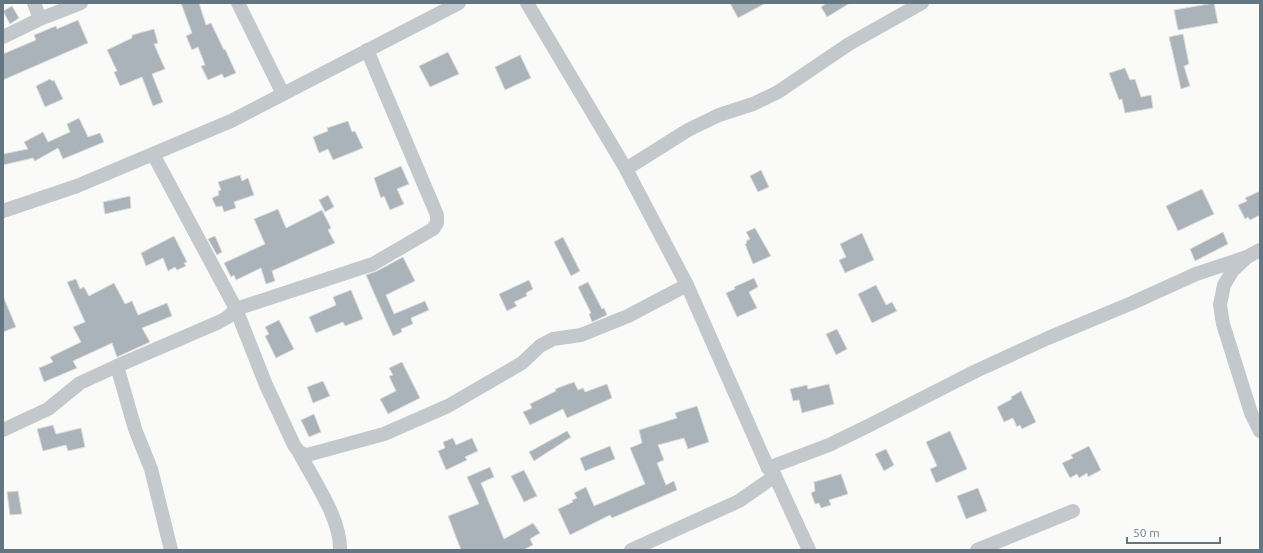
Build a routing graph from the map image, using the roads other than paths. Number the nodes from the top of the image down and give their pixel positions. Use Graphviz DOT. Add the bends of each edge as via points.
graph roads {
  1 [pos="34,3"];
  2 [pos="81,3"];
  3 [pos="238,3"];
  4 [pos="459,3"];
  5 [pos="527,3"];
  6 [pos="922,3"];
  7 [pos="40,18"];
  8 [pos="3,37"];
  9 [pos="367,50"];
  10 [pos="283,94"];
  11 [pos="152,154"];
  12 [pos="626,169"];
  13 [pos="3,211"];
  14 [pos="1260,250"];
  15 [pos="1247,257"];
  16 [pos="687,286"];
  17 [pos="236,309"];
  18 [pos="117,366"];
  19 [pos="3,430"];
  20 [pos="1260,431"];
  21 [pos="299,452"];
  22 [pos="772,472"];
  23 [pos="1073,511"];
  24 [pos="171,550"];
  25 [pos="340,550"];
  26 [pos="631,550"];
  27 [pos="808,550"];
  28 [pos="977,550"];
  1 -- 7 [label="street"];
  2 -- 7 [label="street"];
  3 -- 10 [label="street"];
  4 -- 9 [label="street"];
  5 -- 12 [label="street"];
  6 -- 12 [label="street" via="849,44 778,92 688,130"];
  7 -- 8 [label="street"];
  9 -- 10 [label="street"];
  9 -- 17 [label="street" via="437,215 437,223 433,229 373,264"];
  10 -- 11 [label="street" via="231,121"];
  11 -- 13 [label="street" via="77,186"];
  11 -- 17 [label="street"];
  12 -- 16 [label="street"];
  14 -- 15 [label="street"];
  15 -- 20 [label="street" via="1233,270 1224,285 1220,304 1251,414"];
  15 -- 22 [label="street" via="1196,274 1048,338"];
  16 -- 21 [label="street" via="628,316 581,335 554,339 540,346 522,363 448,406 391,431 318,453 307,455"];
  16 -- 22 [label="street"];
  17 -- 18 [label="street" via="220,322"];
  17 -- 21 [label="street" via="266,385"];
  18 -- 19 [label="street" via="80,383 48,409"];
  18 -- 24 [label="street" via="135,429 151,469"];
  21 -- 25 [label="street" via="331,512"];
  22 -- 26 [label="street" via="739,501"];
  22 -- 27 [label="street"];
  23 -- 28 [label="street"];
}
